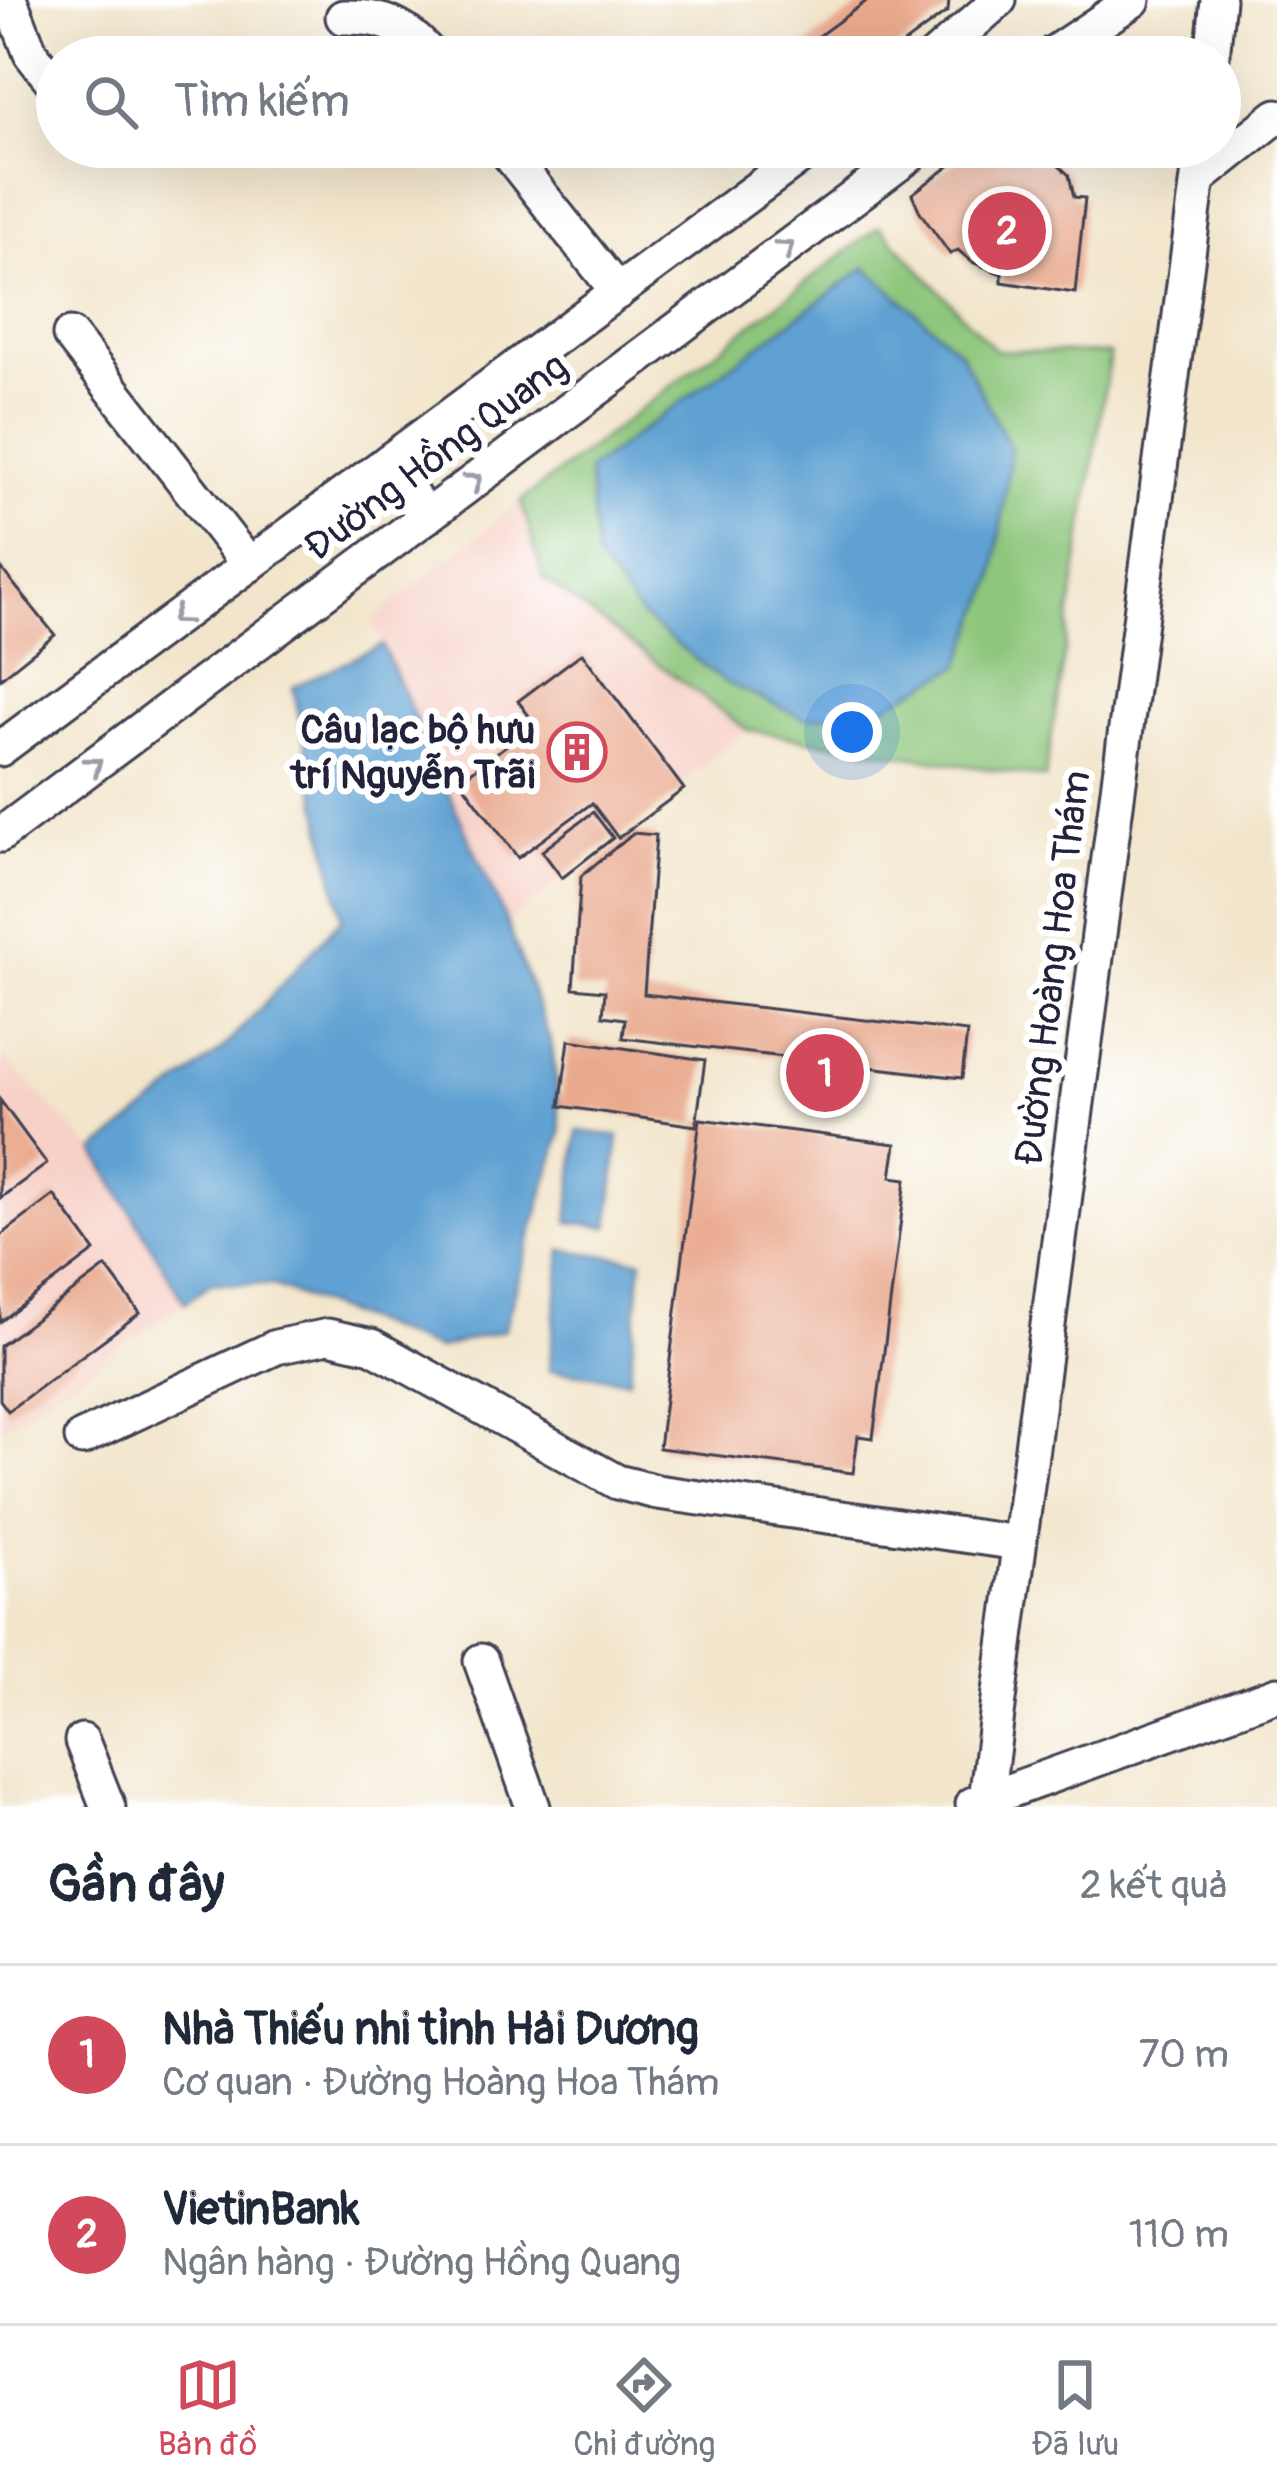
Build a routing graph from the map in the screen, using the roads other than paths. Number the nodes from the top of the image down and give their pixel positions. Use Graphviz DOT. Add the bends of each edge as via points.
graph roads {
  1 [pos="10,0"];
  2 [pos="999,0"];
  3 [pos="1133,0"];
  4 [pos="1218,0"];
  5 [pos="344,17"];
  6 [pos="412,36"];
  7 [pos="958,36"];
  8 [pos="1079,36"];
  9 [pos="1214,36"];
  10 [pos="36,60"];
  11 [pos="1277,116"];
  12 [pos="1241,138"];
  13 [pos="520,168"];
  14 [pos="785,168"];
  15 [pos="893,168"];
  16 [pos="1199,168"];
  17 [pos="618,292"];
  18 [pos="70,335"];
  19 [pos="389,461"];
  20 [pos="426,517"];
  21 [pos="249,565"];
  22 [pos="0,749"];
  23 [pos="0,835"];
  24 [pos="82,1438"];
  25 [pos="1019,1543"];
  26 [pos="481,1661"];
  27 [pos="1277,1694"];
  28 [pos="82,1742"];
  29 [pos="982,1804"];
  30 [pos="108,1807"];
  31 [pos="533,1807"];
  1 -- 10 [label="street"];
  2 -- 7 [label="street"];
  3 -- 8 [label="street"];
  4 -- 9 [label="street"];
  5 -- 6 [label="street" via="388,20"];
  11 -- 12 [label="street"];
  13 -- 17 [label="street"];
  14 -- 17 [label="street, Đường Hồng Quang"];
  20 -- 15 [label="street, Đường Hồng Quang, one-way"];
  16 -- 25 [label="street, Đường Hoàng Hoa Thám"];
  17 -- 19 [label="street, Đường Hồng Quang"];
  18 -- 21 [label="street"];
  19 -- 20 [label="street"];
  19 -- 21 [label="street, Đường Hồng Quang"];
  23 -- 20 [label="street, Đường Hồng Quang, one-way"];
  21 -- 22 [label="street, Đường Hồng Quang, one-way"];
  24 -- 25 [label="street" via="276,1347 328,1336 372,1346 617,1481"];
  25 -- 29 [label="street, Đường Hoàng Hoa Thám"];
  26 -- 31 [label="street"];
  27 -- 29 [label="street"];
  28 -- 30 [label="street"];
}
